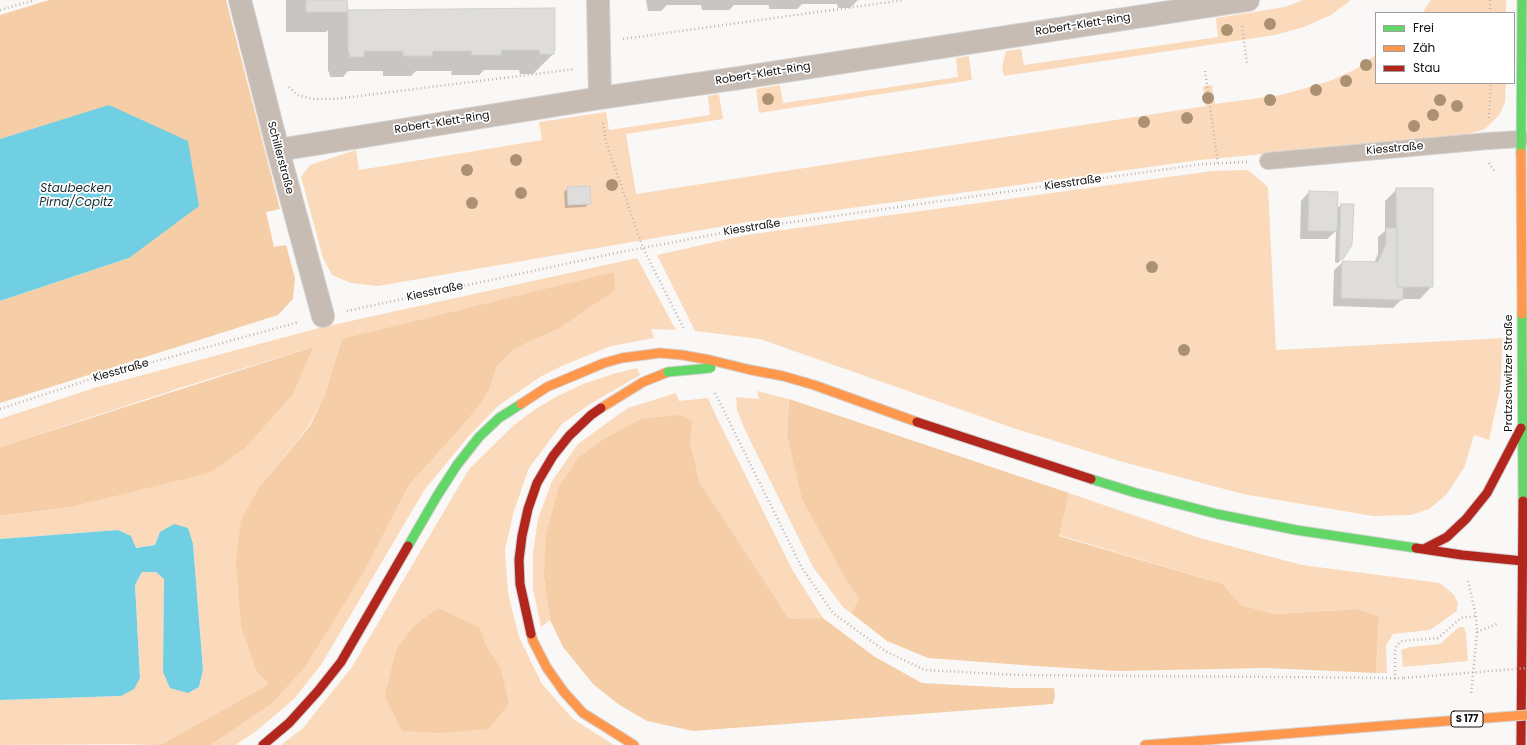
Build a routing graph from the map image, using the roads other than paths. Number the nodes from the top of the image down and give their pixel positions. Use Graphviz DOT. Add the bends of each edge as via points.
graph roads {
  1 [pos="240,0"];
  2 [pos="598,0"];
  3 [pos="1522,0"];
  4 [pos="1243,1"];
  5 [pos="600,98"];
  6 [pos="1521,139"];
  7 [pos="278,150"];
  8 [pos="1268,161"];
  9 [pos="323,316"];
  10 [pos="751,370"];
  11 [pos="1521,428"];
  12 [pos="1424,550"];
  13 [pos="1522,561"];
  14 [pos="1527,714"];
  15 [pos="263,745"];
  16 [pos="634,745"];
  17 [pos="1145,745"];
  18 [pos="1521,745"];
  1 -- 7 [label="street, Schillerstraße"];
  2 -- 5 [label="street"];
  3 -- 6 [label="main road, Pratzschwitzer Straße"];
  4 -- 5 [label="street, Robert-Klett-Ring"];
  5 -- 7 [label="street, Robert-Klett-Ring"];
  6 -- 8 [label="lane, Kiesstraße"];
  6 -- 11 [label="main road, Pratzschwitzer Straße"];
  7 -- 9 [label="street, Schillerstraße"];
  10 -- 12 [label="main road" via="814,385 953,434 1136,493 1217,514 1296,530"];
  10 -- 15 [label="main road, bridge" via="682,355 660,353 622,358 547,387 499,418 479,437 457,465 341,662 289,724"];
  10 -- 16 [label="main road, bridge" via="712,368 668,372 643,382 617,397 591,415 553,456 538,483 528,509 522,536 520,578 533,641 547,668 583,713"];
  11 -- 12 [label="main road" via="1487,493 1447,537"];
  11 -- 13 [label="main road, Pratzschwitzer Straße"];
  12 -- 13 [label="main road"];
  13 -- 18 [label="main road, Pratzschwitzer Straße"];
  14 -- 17 [label="main road, S 177, bridge"];
}
